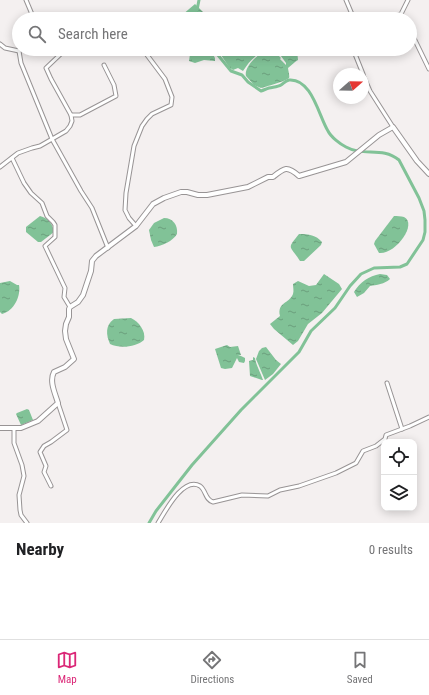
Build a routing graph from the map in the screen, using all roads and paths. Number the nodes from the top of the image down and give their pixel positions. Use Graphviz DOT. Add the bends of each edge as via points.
graph roads {
  1 [pos="26,0"];
  2 [pos="346,0"];
  3 [pos="408,0"];
  4 [pos="31,12"];
  5 [pos="351,12"];
  6 [pos="401,12"];
  7 [pos="0,44"];
  8 [pos="417,44"];
  9 [pos="12,49"];
  10 [pos="20,56"];
  11 [pos="59,56"];
  12 [pos="148,56"];
  13 [pos="356,56"];
  14 [pos="104,65"];
  15 [pos="361,68"];
  16 [pos="429,69"];
  17 [pos="369,89"];
  18 [pos="71,115"];
  19 [pos="393,127"];
  20 [pos="52,139"];
  21 [pos="12,158"];
  22 [pos="0,167"];
  23 [pos="429,174"];
  24 [pos="136,226"];
  25 [pos="108,248"];
  26 [pos="70,307"];
  27 [pos="387,383"];
  28 [pos="58,403"];
  29 [pos="429,417"];
  30 [pos="0,428"];
  31 [pos="14,428"];
  32 [pos="402,429"];
  33 [pos="51,486"];
  34 [pos="28,523"];
  35 [pos="158,523"];
  1 -- 4 [label="street"];
  2 -- 5 [label="street"];
  3 -- 6 [label="street"];
  7 -- 9 [label="street"];
  8 -- 16 [label="street"];
  10 -- 20 [label="street"];
  11 -- 18 [label="street" via="46,68"];
  12 -- 24 [label="street" via="166,79 172,97 171,105 152,114 144,122 134,146 125,210"];
  13 -- 15 [label="street"];
  14 -- 18 [label="street" via="114,85 116,96 80,115"];
  17 -- 19 [label="street"];
  18 -- 20 [label="street" via="70,126"];
  19 -- 23 [label="street"];
  19 -- 24 [label="street" via="346,162 299,176 288,168 273,177 248,186 207,195 181,192 164,198 153,204"];
  20 -- 21 [label="street"];
  20 -- 25 [label="street" via="92,208"];
  21 -- 22 [label="street"];
  21 -- 26 [label="street" via="24,183 42,203 47,216 55,225 55,237 45,246 63,284 64,297"];
  24 -- 25 [label="street"];
  25 -- 26 [label="street" via="92,261 83,295"];
  26 -- 28 [label="street" via="65,331 74,359 52,374"];
  27 -- 32 [label="street"];
  28 -- 31 [label="street" via="38,421"];
  28 -- 33 [label="street" via="67,430 44,446 40,452 46,466 44,472"];
  29 -- 32 [label="street"];
  30 -- 31 [label="street"];
  31 -- 34 [label="street" via="14,443 24,476 19,494 20,510"];
  32 -- 35 [label="street" via="386,436 382,442 363,452 356,463 347,468 268,496 242,495 214,502 209,500 200,485 188,486 173,498"];
}
